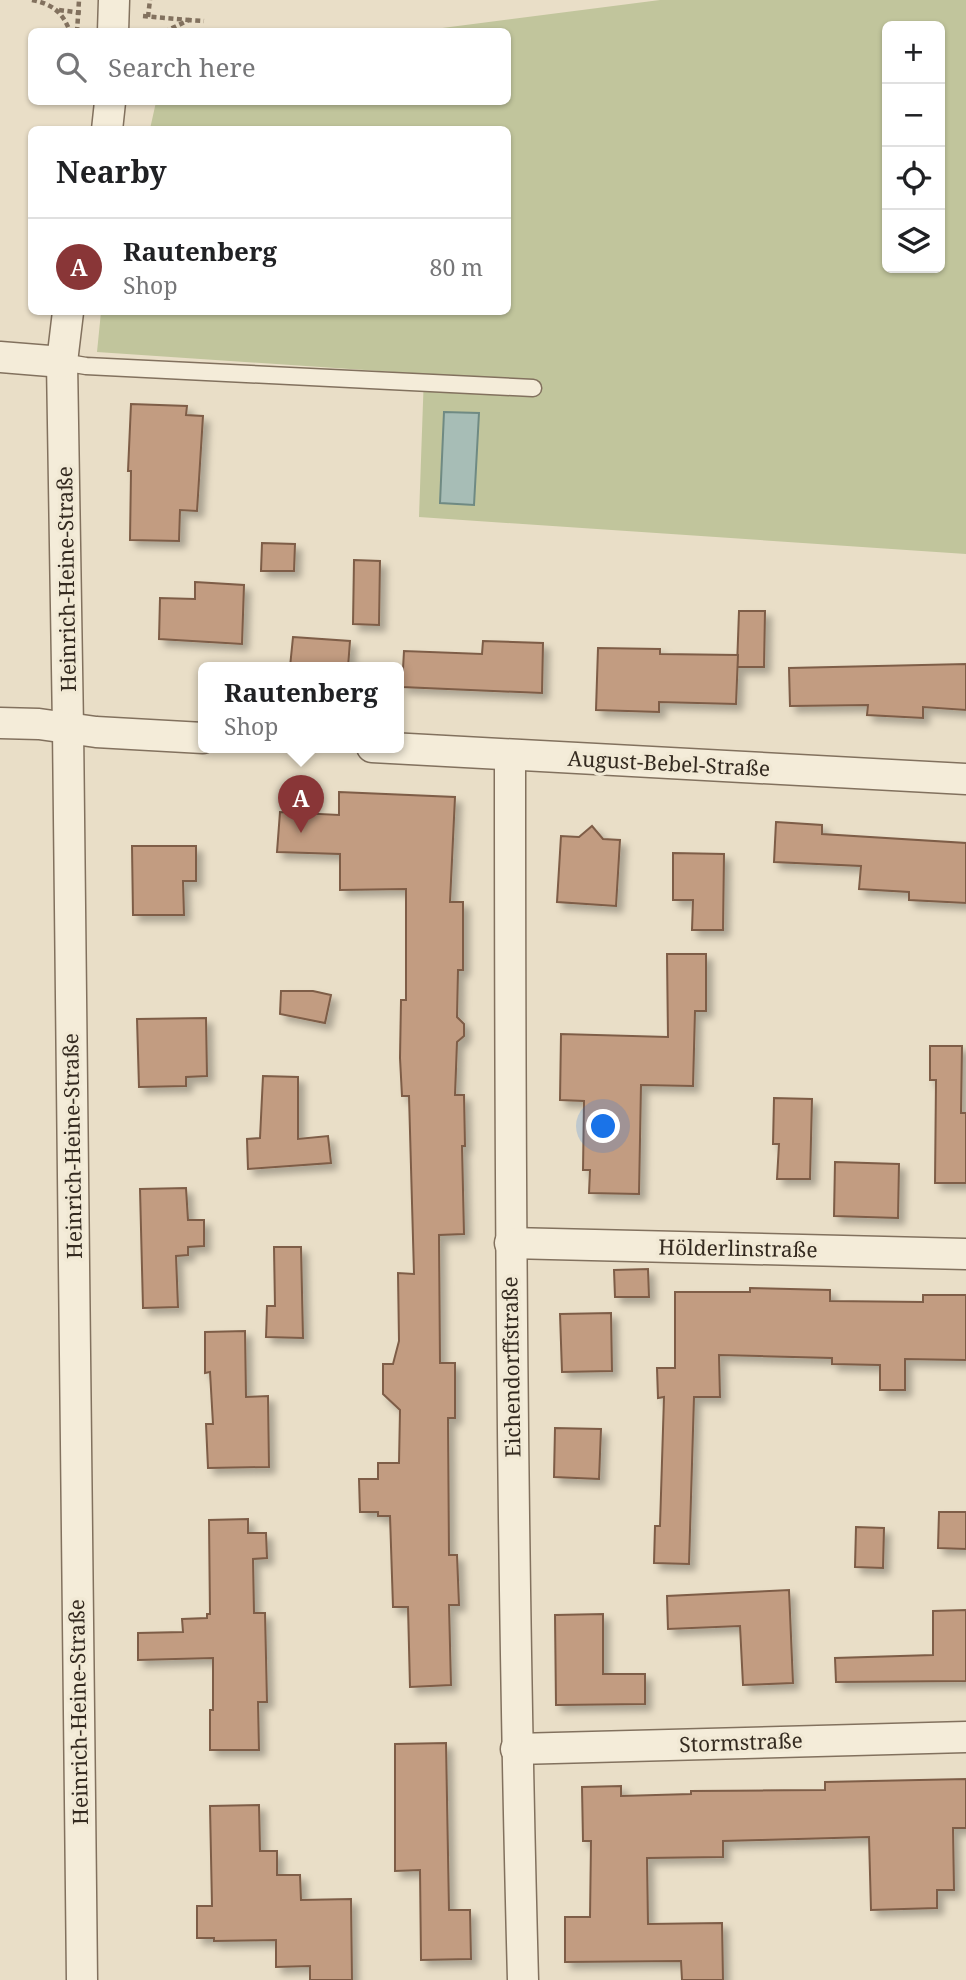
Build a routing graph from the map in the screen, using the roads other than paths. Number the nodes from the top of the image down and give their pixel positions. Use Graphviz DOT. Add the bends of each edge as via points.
graph roads {
  1 [pos="114,0"];
  2 [pos="113,28"];
  3 [pos="110,105"];
  4 [pos="107,126"];
  5 [pos="68,315"];
  6 [pos="0,357"];
  7 [pos="62,362"];
  8 [pos="533,388"];
  9 [pos="0,723"];
  10 [pos="68,728"];
  11 [pos="198,738"];
  12 [pos="404,749"];
  13 [pos="510,755"];
  14 [pos="966,779"];
  15 [pos="510,1242"];
  16 [pos="966,1254"];
  17 [pos="966,1737"];
  18 [pos="516,1749"];
  19 [pos="82,1980"];
  20 [pos="523,1980"];
  1 -- 2 [label="street"];
  3 -- 4 [label="street"];
  5 -- 7 [label="street, Heinrich-Heine-Straße"];
  6 -- 7 [label="street"];
  7 -- 8 [label="lane"];
  7 -- 10 [label="street, Heinrich-Heine-Straße"];
  9 -- 10 [label="street"];
  10 -- 11 [label="street"];
  10 -- 19 [label="street, Heinrich-Heine-Straße"];
  12 -- 13 [label="street, August-Bebel-Straße"];
  13 -- 14 [label="street, August-Bebel-Straße"];
  13 -- 15 [label="street, Eichendorffstraße"];
  15 -- 16 [label="street, Hölderlinstraße"];
  15 -- 18 [label="street, Eichendorffstraße"];
  17 -- 18 [label="street, Stormstraße"];
  18 -- 20 [label="street, Eichendorffstraße"];
}
